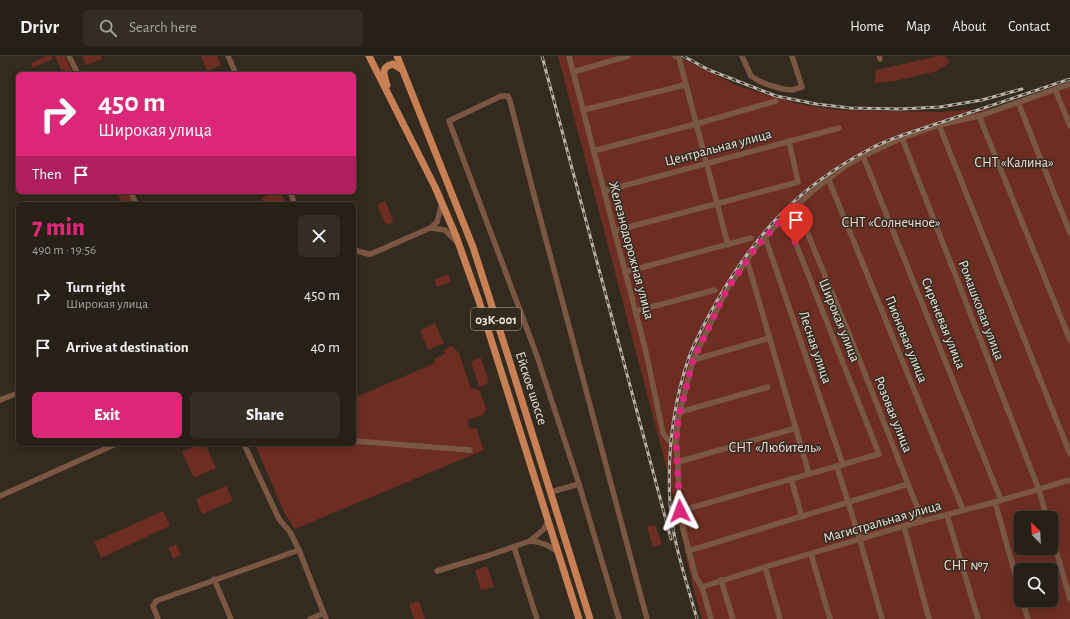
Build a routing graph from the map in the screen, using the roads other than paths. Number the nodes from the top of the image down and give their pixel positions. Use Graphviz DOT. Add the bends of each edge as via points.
graph roads {
  1 [pos="69,56"];
  2 [pos="228,56"];
  3 [pos="369,56"];
  4 [pos="397,56"];
  5 [pos="568,56"];
  6 [pos="628,56"];
  7 [pos="742,56"];
  8 [pos="792,56"];
  9 [pos="677,57"];
  10 [pos="77,72"];
  11 [pos="235,72"];
  12 [pos="403,72"];
  13 [pos="573,72"];
  14 [pos="1070,84"];
  15 [pos="685,85"];
  16 [pos="1055,89"];
  17 [pos="776,101"];
  18 [pos="1018,102"];
  19 [pos="392,104"];
  20 [pos="583,110"];
  21 [pos="979,116"];
  22 [pos="696,124"];
  23 [pos="939,125"];
  24 [pos="1070,126"];
  25 [pos="838,128"];
  26 [pos="902,138"];
  27 [pos="789,141"];
  28 [pos="593,151"];
  29 [pos="863,156"];
  30 [pos="707,162"];
  31 [pos="828,178"];
  32 [pos="604,190"];
  33 [pos="442,202"];
  34 [pos="718,204"];
  35 [pos="796,205"];
  36 [pos="785,216"];
  37 [pos="430,228"];
  38 [pos="614,231"];
  39 [pos="1070,233"];
  40 [pos="765,237"];
  41 [pos="751,238"];
  42 [pos="459,244"];
  43 [pos="728,244"];
  44 [pos="356,251"];
  45 [pos="747,260"];
  46 [pos="625,272"];
  47 [pos="715,290"];
  48 [pos="636,311"];
  49 [pos="770,338"];
  50 [pos="1070,340"];
  51 [pos="693,360"];
  52 [pos="768,387"];
  53 [pos="16,394"];
  54 [pos="0,400"];
  55 [pos="680,412"];
  56 [pos="796,428"];
  57 [pos="356,441"];
  58 [pos="676,443"];
  59 [pos="112,446"];
  60 [pos="245,446"];
  61 [pos="470,450"];
  62 [pos="1070,454"];
  63 [pos="678,462"];
  64 [pos="843,465"];
  65 [pos="837,466"];
  66 [pos="809,474"];
  67 [pos="791,479"];
  68 [pos="1070,480"];
  69 [pos="579,484"];
  70 [pos="908,484"];
  71 [pos="1039,490"];
  72 [pos="551,492"];
  73 [pos="0,496"];
  74 [pos="1001,500"];
  75 [pos="849,502"];
  76 [pos="995,502"];
  77 [pos="963,510"];
  78 [pos="680,511"];
  79 [pos="1045,511"];
  80 [pos="948,515"];
  81 [pos="802,517"];
  82 [pos="548,521"];
  83 [pos="920,522"];
  84 [pos="904,526"];
  85 [pos="860,540"];
  86 [pos="530,541"];
  87 [pos="514,547"];
  88 [pos="298,550"];
  89 [pos="688,551"];
  90 [pos="558,552"];
  91 [pos="811,554"];
  92 [pos="1058,555"];
  93 [pos="765,567"];
  94 [pos="1014,570"];
  95 [pos="437,571"];
  96 [pos="214,579"];
  97 [pos="721,580"];
  98 [pos="702,587"];
  99 [pos="1070,599"];
  100 [pos="1024,607"];
  101 [pos="325,616"];
  102 [pos="158,619"];
  103 [pos="231,619"];
  104 [pos="310,619"];
  105 [pos="537,619"];
  106 [pos="579,619"];
  107 [pos="590,619"];
  108 [pos="619,619"];
  109 [pos="647,619"];
  110 [pos="711,619"];
  111 [pos="733,619"];
  112 [pos="780,619"];
  113 [pos="830,619"];
  114 [pos="882,619"];
  115 [pos="929,619"];
  116 [pos="978,619"];
  117 [pos="1028,619"];
  1 -- 10 [label="street"];
  2 -- 11 [label="street"];
  3 -- 19 [label="main road, Ейское шоссе / 03К-001"];
  4 -- 12 [label="main road, Ейское шоссе / 03К-001"];
  5 -- 13 [label="street, Железнодорожная улица"];
  6 -- 13 [label="street"];
  7 -- 8 [label="street" via="751,76 758,81 792,90 802,87"];
  9 -- 15 [label="street"];
  12 -- 19 [label="main road, 03К-001" via="393,64 384,69 383,74"];
  12 -- 72 [label="main road, Ейское шоссе / 03К-001" via="472,247"];
  13 -- 20 [label="street, Железнодорожная улица"];
  14 -- 16 [label="street"];
  15 -- 20 [label="street"];
  15 -- 22 [label="street"];
  16 -- 18 [label="street"];
  16 -- 24 [label="street"];
  17 -- 22 [label="street"];
  18 -- 21 [label="street"];
  18 -- 39 [label="street"];
  19 -- 33 [label="main road, Ейское шоссе / 03К-001"];
  20 -- 28 [label="street, Железнодорожная улица"];
  21 -- 23 [label="street"];
  21 -- 50 [label="street"];
  22 -- 28 [label="street"];
  22 -- 30 [label="street"];
  23 -- 26 [label="street"];
  23 -- 62 [label="street"];
  25 -- 27 [label="street, Центральная улица"];
  26 -- 29 [label="street"];
  26 -- 71 [label="street, Ромашковая улица"];
  27 -- 30 [label="street, Центральная улица"];
  27 -- 34 [label="street" via="798,182"];
  28 -- 32 [label="street, Железнодорожная улица"];
  29 -- 31 [label="street"];
  29 -- 74 [label="street, Сиреневая улица"];
  30 -- 32 [label="street, Центральная улица"];
  30 -- 34 [label="street"];
  31 -- 35 [label="street"];
  31 -- 77 [label="street, Пионовая улица"];
  32 -- 38 [label="street, Железнодорожная улица"];
  33 -- 37 [label="street" via="437,222"];
  33 -- 42 [label="main road, Ейское шоссе / 03К-001"];
  34 -- 38 [label="street"];
  34 -- 43 [label="street"];
  35 -- 36 [label="street"];
  35 -- 70 [label="street, Розовая улица"];
  36 -- 40 [label="street"];
  36 -- 64 [label="street, Широкая улица" via="879,454"];
  37 -- 42 [label="street" via="445,230"];
  37 -- 44 [label="street" via="371,254"];
  38 -- 46 [label="street, Железнодорожная улица"];
  40 -- 45 [label="street"];
  40 -- 64 [label="street, Лесная улица"];
  41 -- 43 [label="street"];
  42 -- 82 [label="main road, Ейское шоссе / 03К-001"];
  43 -- 46 [label="street"];
  45 -- 49 [label="street"];
  45 -- 51 [label="street" via="726,291"];
  46 -- 48 [label="street, Железнодорожная улица"];
  47 -- 48 [label="street"];
  48 -- 58 [label="street, Железнодорожная улица" via="663,433 668,440"];
  49 -- 51 [label="street"];
  49 -- 56 [label="street"];
  51 -- 55 [label="street"];
  52 -- 55 [label="street"];
  53 -- 54 [label="street"];
  55 -- 58 [label="street"];
  56 -- 63 [label="street"];
  56 -- 66 [label="street"];
  57 -- 61 [label="street"];
  58 -- 63 [label="street"];
  59 -- 73 [label="street"];
  60 -- 88 [label="street" via="279,519 290,532"];
  63 -- 78 [label="street"];
  64 -- 65 [label="street"];
  65 -- 66 [label="street"];
  65 -- 75 [label="street"];
  66 -- 67 [label="street"];
  67 -- 78 [label="street"];
  67 -- 81 [label="street"];
  68 -- 71 [label="street, Магистральная улица"];
  69 -- 72 [label="street"];
  69 -- 108 [label="street"];
  69 -- 109 [label="street" via="536,353 449,121 501,96 508,96 510,101"];
  70 -- 75 [label="street"];
  70 -- 83 [label="street, Розовая улица" via="918,509"];
  71 -- 74 [label="street, Магистральная улица"];
  71 -- 79 [label="street, Ромашковая улица"];
  72 -- 107 [label="main road, Ейское шоссе / 03К-001"];
  74 -- 76 [label="street, Магистральная улица"];
  75 -- 81 [label="street"];
  75 -- 85 [label="street"];
  76 -- 77 [label="street, Магистральная улица"];
  76 -- 94 [label="street"];
  77 -- 80 [label="street, Магистральная улица"];
  78 -- 89 [label="street"];
  80 -- 83 [label="street, Магистральная улица"];
  80 -- 116 [label="street"];
  81 -- 89 [label="street"];
  82 -- 86 [label="street" via="544,529"];
  82 -- 90 [label="main road, Ейское шоссе / 03К-001"];
  83 -- 84 [label="street, Магистральная улица"];
  84 -- 85 [label="street, Магистральная улица"];
  84 -- 115 [label="street"];
  85 -- 91 [label="street, Магистральная улица"];
  85 -- 114 [label="street"];
  86 -- 87 [label="street"];
  86 -- 90 [label="street" via="541,542"];
  87 -- 95 [label="street"];
  87 -- 105 [label="street"];
  88 -- 96 [label="street"];
  88 -- 101 [label="street"];
  89 -- 98 [label="street" via="696,578"];
  90 -- 106 [label="main road, Ейское шоссе / 03К-001"];
  91 -- 93 [label="street, Магистральная улица"];
  91 -- 113 [label="street"];
  92 -- 99 [label="street"];
  93 -- 97 [label="street, Магистральная улица"];
  93 -- 112 [label="street"];
  96 -- 102 [label="street" via="156,600 153,606"];
  96 -- 103 [label="street"];
  97 -- 98 [label="street, Магистральная улица"];
  97 -- 111 [label="street"];
  98 -- 110 [label="street"];
  100 -- 117 [label="street"];
  101 -- 104 [label="street"];
}
